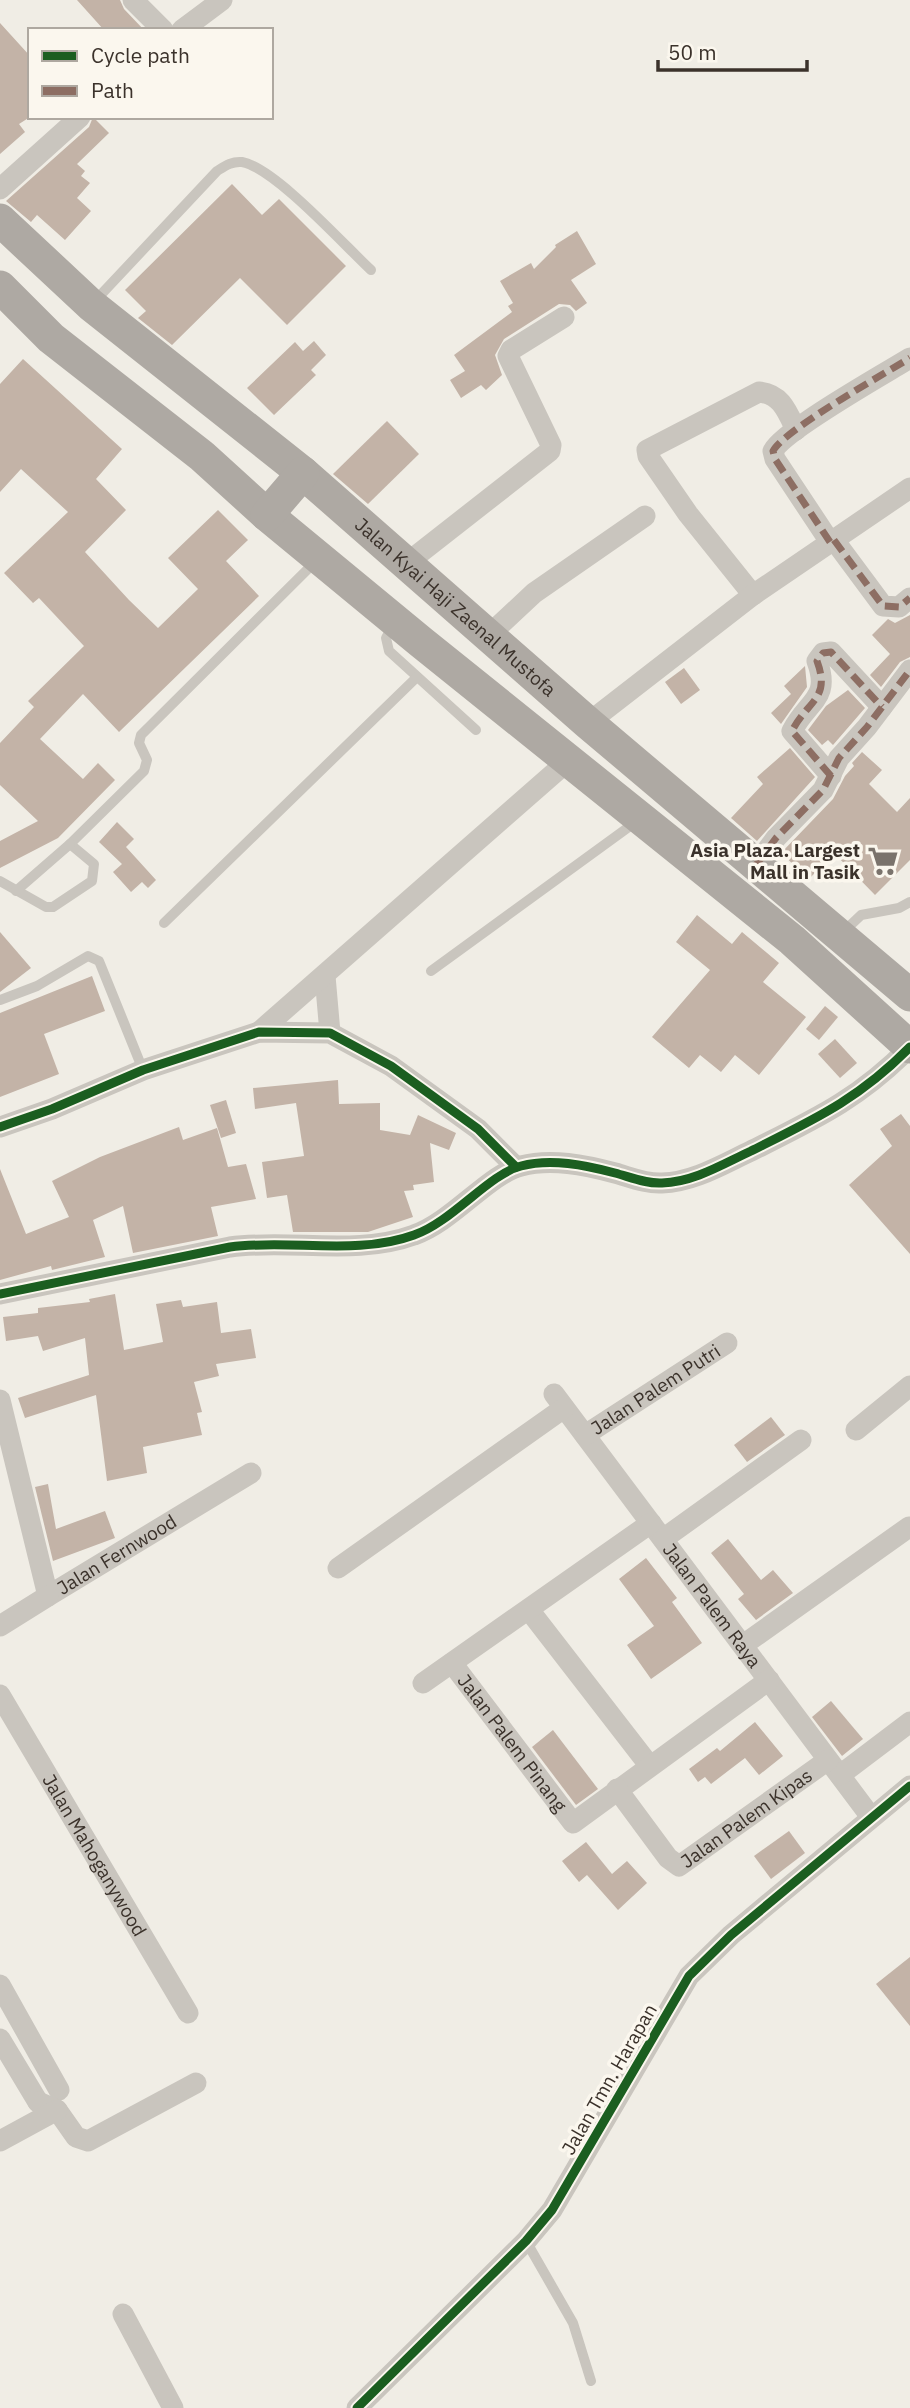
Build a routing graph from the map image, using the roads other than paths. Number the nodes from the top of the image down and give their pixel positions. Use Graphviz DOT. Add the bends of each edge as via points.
graph roads {
  1 [pos="133,0"];
  2 [pos="222,0"];
  3 [pos="161,28"];
  4 [pos="185,28"];
  5 [pos="78,119"];
  6 [pos="0,189"];
  7 [pos="0,220"];
  8 [pos="371,270"];
  9 [pos="0,287"];
  10 [pos="91,306"];
  11 [pos="564,317"];
  12 [pos="910,358"];
  13 [pos="796,430"];
  14 [pos="303,472"];
  15 [pos="910,488"];
  16 [pos="267,515"];
  17 [pos="645,516"];
  18 [pos="832,541"];
  19 [pos="321,557"];
  20 [pos="407,563"];
  21 [pos="752,595"];
  22 [pos="910,598"];
  23 [pos="489,635"];
  24 [pos="411,653"];
  25 [pos="910,670"];
  26 [pos="438,675"];
  27 [pos="417,677"];
  28 [pos="883,707"];
  29 [pos="588,723"];
  30 [pos="476,730"];
  31 [pos="569,760"];
  32 [pos="831,776"];
  33 [pos="642,817"];
  34 [pos="70,844"];
  35 [pos="756,864"];
  36 [pos="0,881"];
  37 [pos="785,887"];
  38 [pos="16,891"];
  39 [pos="910,902"];
  40 [pos="754,909"];
  41 [pos="164,923"];
  42 [pos="839,936"];
  43 [pos="430,971"];
  44 [pos="325,976"];
  45 [pos="910,995"];
  46 [pos="0,1000"];
  47 [pos="259,1032"];
  48 [pos="330,1033"];
  49 [pos="910,1047"];
  50 [pos="143,1070"];
  51 [pos="0,1127"];
  52 [pos="516,1167"];
  53 [pos="0,1294"];
  54 [pos="727,1343"];
  55 [pos="910,1386"];
  56 [pos="0,1400"];
  57 [pos="856,1430"];
  58 [pos="585,1435"];
  59 [pos="801,1440"];
  60 [pos="251,1474"];
  61 [pos="909,1527"];
  62 [pos="657,1531"];
  63 [pos="338,1568"];
  64 [pos="48,1596"];
  65 [pos="529,1610"];
  66 [pos="0,1626"];
  67 [pos="743,1645"];
  68 [pos="452,1663"];
  69 [pos="769,1681"];
  70 [pos="423,1683"];
  71 [pos="0,1695"];
  72 [pos="910,1722"];
  73 [pos="649,1765"];
  74 [pos="834,1768"];
  75 [pos="910,1786"];
  76 [pos="617,1789"];
  77 [pos="871,1817"];
  78 [pos="0,1985"];
  79 [pos="188,2013"];
  80 [pos="0,2039"];
  81 [pos="196,2083"];
  82 [pos="51,2101"];
  83 [pos="0,2141"];
  84 [pos="526,2241"];
  85 [pos="123,2314"];
  86 [pos="591,2381"];
  87 [pos="173,2408"];
  88 [pos="357,2408"];
  1 -- 3 [label="street"];
  2 -- 4 [label="street"];
  5 -- 6 [label="street"];
  7 -- 10 [label="main road, Jalan Kyai Haji Zaenal Mustofa"];
  8 -- 10 [label="lane" via="267,175 244,162 232,162 217,171"];
  9 -- 16 [label="main road" via="51,338 202,456"];
  10 -- 14 [label="main road, Jalan Kyai Haji Zaenal Mustofa"];
  11 -- 20 [label="street" via="508,355 551,445 550,452"];
  12 -- 13 [label="street"];
  13 -- 18 [label="street" via="777,443 775,459"];
  13 -- 21 [label="street" via="783,403 772,394 759,392 647,450 688,514"];
  14 -- 16 [label="main road"];
  14 -- 20 [label="main road, Jalan Kyai Haji Zaenal Mustofa"];
  15 -- 18 [label="street"];
  16 -- 19 [label="main road"];
  17 -- 23 [label="street" via="534,593"];
  18 -- 21 [label="street"];
  18 -- 22 [label="street" via="883,606 899,607"];
  19 -- 24 [label="main road" via="396,619"];
  19 -- 34 [label="lane" via="142,735 139,743 147,760 144,771"];
  20 -- 23 [label="main road, Jalan Kyai Haji Zaenal Mustofa"];
  21 -- 29 [label="street"];
  23 -- 29 [label="main road, Jalan Kyai Haji Zaenal Mustofa"];
  24 -- 26 [label="main road"];
  24 -- 27 [label="lane"];
  25 -- 28 [label="street"];
  26 -- 27 [label="lane"];
  26 -- 30 [label="lane"];
  26 -- 31 [label="main road"];
  27 -- 41 [label="lane"];
  28 -- 32 [label="street" via="839,758"];
  28 -- 32 [label="street" via="831,652 817,660 823,688 792,731"];
  29 -- 35 [label="main road, Jalan Kyai Haji Zaenal Mustofa"];
  31 -- 33 [label="main road"];
  31 -- 44 [label="street"];
  32 -- 35 [label="street"];
  33 -- 40 [label="main road"];
  33 -- 43 [label="lane"];
  34 -- 38 [label="lane"];
  34 -- 38 [label="lane" via="94,864 92,881 53,907 36,904"];
  35 -- 37 [label="main road, Jalan Kyai Haji Zaenal Mustofa"];
  36 -- 38 [label="lane"];
  37 -- 40 [label="main road"];
  37 -- 42 [label="main road, Jalan Kyai Haji Zaenal Mustofa"];
  39 -- 42 [label="lane" via="861,915"];
  40 -- 49 [label="main road"];
  42 -- 45 [label="main road, Jalan Kyai Haji Zaenal Mustofa"];
  44 -- 47 [label="street"];
  44 -- 48 [label="street"];
  46 -- 50 [label="lane" via="95,956"];
  47 -- 48 [label="street"];
  47 -- 50 [label="street"];
  48 -- 52 [label="street" via="391,1066 478,1129"];
  49 -- 52 [label="street" via="872,1083 833,1110 702,1174 660,1183 575,1164"];
  50 -- 51 [label="street"];
  52 -- 53 [label="street" via="438,1225 413,1236 367,1244 230,1247"];
  54 -- 58 [label="street, Jalan Palem Putri"];
  55 -- 57 [label="street"];
  56 -- 64 [label="street, Jalan Fernwood"];
  58 -- 62 [label="street, Jalan Palem Raya"];
  58 -- 63 [label="street, Jalan Palem Raya" via="559,1401"];
  59 -- 62 [label="street"];
  60 -- 64 [label="street, Jalan Fernwood"];
  61 -- 67 [label="street"];
  62 -- 65 [label="street"];
  62 -- 67 [label="street, Jalan Palem Raya"];
  64 -- 66 [label="street"];
  65 -- 68 [label="street"];
  65 -- 73 [label="street"];
  67 -- 69 [label="street, Jalan Palem Raya"];
  68 -- 70 [label="street"];
  68 -- 76 [label="street, Jalan Palem Pinang" via="573,1823"];
  69 -- 73 [label="street"];
  69 -- 74 [label="street, Jalan Palem Raya"];
  71 -- 79 [label="street, Jalan Mahoganywood"];
  72 -- 74 [label="street"];
  73 -- 76 [label="street"];
  74 -- 76 [label="street, Jalan Palem Kipas" via="679,1866 667,1858"];
  74 -- 77 [label="street, Jalan Palem Raya"];
  75 -- 77 [label="street, Jalan Tmn. Harapan"];
  77 -- 84 [label="street, Jalan Tmn. Harapan" via="689,1976 563,2194"];
  78 -- 82 [label="street"];
  80 -- 82 [label="street"];
  81 -- 82 [label="street" via="88,2141 76,2137"];
  82 -- 83 [label="street"];
  84 -- 86 [label="lane" via="573,2323"];
  84 -- 88 [label="street, Jalan Tmn. Harapan"];
  85 -- 87 [label="street"];
}
